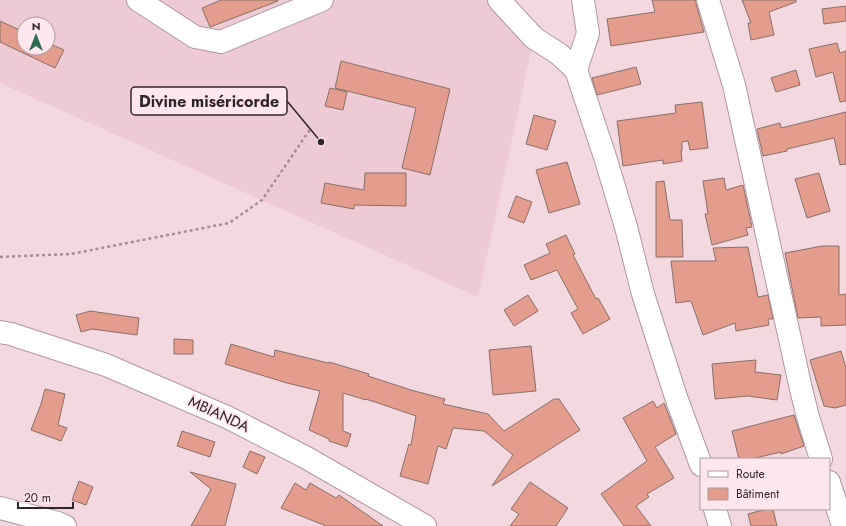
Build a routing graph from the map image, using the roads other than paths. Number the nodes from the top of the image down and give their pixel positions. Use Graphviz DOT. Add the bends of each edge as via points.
graph roads {
  1 [pos="138,0"];
  2 [pos="322,0"];
  3 [pos="499,0"];
  4 [pos="583,0"];
  5 [pos="708,0"];
  6 [pos="576,70"];
  7 [pos="0,332"];
  8 [pos="821,458"];
  9 [pos="700,462"];
  10 [pos="830,485"];
  11 [pos="0,508"];
  12 [pos="715,510"];
  13 [pos="65,526"];
  14 [pos="425,526"];
  15 [pos="720,526"];
  16 [pos="843,526"];
  1 -- 2 [label="street" via="195,37 221,42"];
  3 -- 6 [label="street" via="534,38 559,54"];
  4 -- 6 [label="street" via="588,33"];
  5 -- 8 [label="street" via="734,85 803,396"];
  6 -- 9 [label="street" via="606,160 643,294"];
  7 -- 14 [label="street, MBIANDA" via="106,365 227,417"];
  10 -- 16 [label="street"];
  11 -- 13 [label="street"];
  12 -- 15 [label="street"];
}
